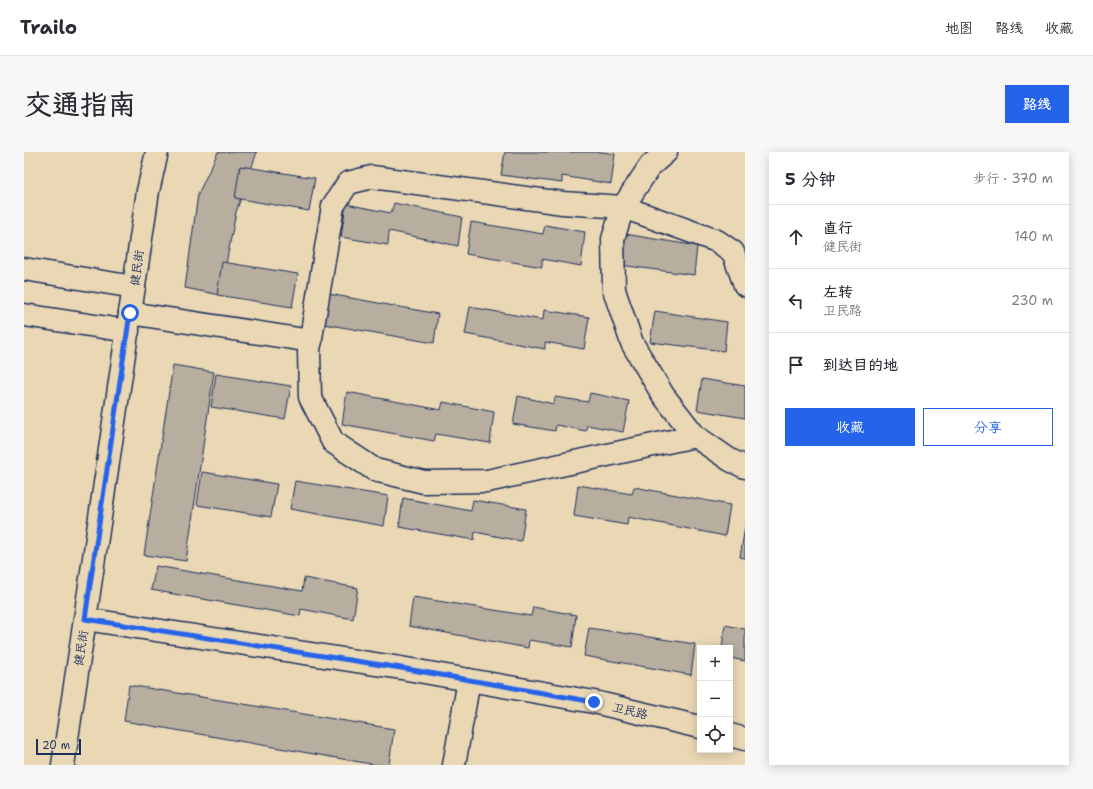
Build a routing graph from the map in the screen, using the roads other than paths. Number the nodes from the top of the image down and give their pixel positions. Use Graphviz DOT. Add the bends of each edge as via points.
graph roads {
  1 [pos="156,152"];
  2 [pos="666,152"];
  3 [pos="623,207"];
  4 [pos="24,269"];
  5 [pos="745,285"];
  6 [pos="134,287"];
  7 [pos="24,315"];
  8 [pos="129,322"];
  9 [pos="311,341"];
  10 [pos="695,436"];
  11 [pos="745,467"];
  12 [pos="85,619"];
  13 [pos="469,680"];
  14 [pos="697,726"];
  15 [pos="733,736"];
  16 [pos="745,739"];
  17 [pos="63,765"];
  18 [pos="454,765"];
  1 -- 6 [label="street, 健民街"];
  2 -- 3 [label="street" via="650,166"];
  3 -- 5 [label="street" via="717,241 733,252"];
  3 -- 9 [label="street" via="563,203 372,177 348,183 333,206"];
  3 -- 10 [label="street" via="612,239 614,290 632,343 663,395"];
  4 -- 6 [label="street"];
  6 -- 8 [label="street, 健民街"];
  7 -- 8 [label="street"];
  8 -- 9 [label="street"];
  8 -- 12 [label="street, 健民街"];
  9 -- 10 [label="street" via="310,397 333,442 375,470 424,482 486,481"];
  10 -- 11 [label="street"];
  12 -- 13 [label="street, 卫民路"];
  12 -- 17 [label="street, 健民街"];
  13 -- 14 [label="street, 卫民路" via="594,702"];
  13 -- 18 [label="street"];
  15 -- 16 [label="street"];
}
